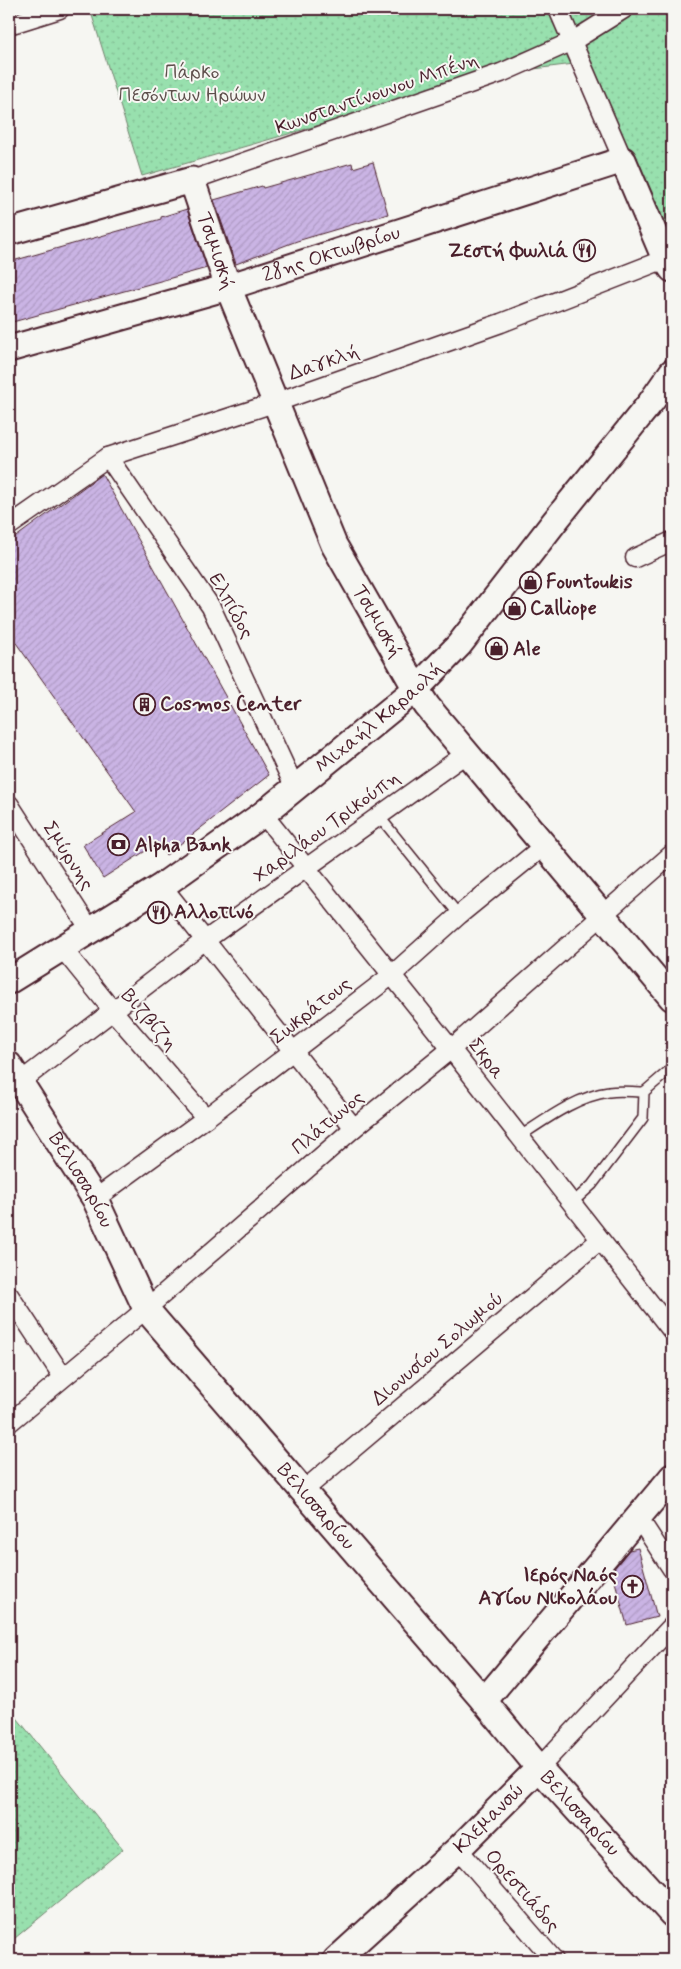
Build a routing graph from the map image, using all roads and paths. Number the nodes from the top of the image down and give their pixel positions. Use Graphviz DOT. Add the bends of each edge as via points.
graph roads {
  1 [pos="60,9"];
  2 [pos="558,9"];
  3 [pos="624,9"];
  4 [pos="9,26"];
  5 [pos="572,41"];
  6 [pos="622,160"];
  7 [pos="192,180"];
  8 [pos="9,232"];
  9 [pos="668,264"];
  10 [pos="228,287"];
  11 [pos="9,349"];
  12 [pos="672,372"];
  13 [pos="274,403"];
  14 [pos="108,456"];
  15 [pos="9,526"];
  16 [pos="672,541"];
  17 [pos="635,558"];
  18 [pos="416,689"];
  19 [pos="467,753"];
  20 [pos="295,788"];
  21 [pos="9,804"];
  22 [pos="263,814"];
  23 [pos="379,816"];
  24 [pos="545,845"];
  25 [pos="672,854"];
  26 [pos="306,869"];
  27 [pos="162,886"];
  28 [pos="602,915"];
  29 [pos="459,916"];
  30 [pos="90,931"];
  31 [pos="204,941"];
  32 [pos="62,948"];
  33 [pos="392,975"];
  34 [pos="9,981"];
  35 [pos="672,998"];
  36 [pos="113,1011"];
  37 [pos="451,1049"];
  38 [pos="293,1051"];
  39 [pos="672,1068"];
  40 [pos="15,1073"];
  41 [pos="644,1092"];
  42 [pos="206,1118"];
  43 [pos="354,1128"];
  44 [pos="519,1137"];
  45 [pos="95,1199"];
  46 [pos="571,1204"];
  47 [pos="600,1240"];
  48 [pos="9,1295"];
  49 [pos="146,1309"];
  50 [pos="672,1331"];
  51 [pos="63,1377"];
  52 [pos="9,1423"];
  53 [pos="672,1477"];
  54 [pos="304,1490"];
  55 [pos="638,1517"];
  56 [pos="672,1569"];
  57 [pos="672,1626"];
  58 [pos="484,1701"];
  59 [pos="539,1768"];
  60 [pos="458,1849"];
  61 [pos="672,1914"];
  62 [pos="336,1960"];
  63 [pos="554,1960"];
  1 -- 4 [label="street"];
  2 -- 5 [label="street"];
  3 -- 5 [label="street, Κωνσταντίνουνου Μπένη"];
  5 -- 6 [label="street"];
  5 -- 7 [label="street, Κωνσταντίνουνου Μπένη" via="501,73"];
  6 -- 9 [label="street"];
  6 -- 10 [label="street, 28ης Οκτωβρίου"];
  7 -- 8 [label="street"];
  7 -- 10 [label="street, Τσιμισκή"];
  9 -- 13 [label="street, Δαγκλή"];
  10 -- 11 [label="street, 28ης Οκτωβρίου"];
  10 -- 13 [label="street, Τσιμισκή"];
  12 -- 18 [label="street, Μιχαήλ Καραολή" via="478,622"];
  13 -- 14 [label="street, Δαγκλή"];
  13 -- 18 [label="street, Τσιμισκή" via="334,545"];
  14 -- 15 [label="street, Δαγκλή"];
  14 -- 20 [label="street, Ελπίδος" via="211,607"];
  16 -- 17 [label="street"];
  18 -- 19 [label="street, Τσιμισκή"];
  18 -- 20 [label="street, Μιχαήλ Καραολή"];
  19 -- 23 [label="street, Χαριλάου Τρικούπη"];
  19 -- 24 [label="street, Τσιμισκή"];
  20 -- 22 [label="street, Μιχαήλ Καραολή"];
  21 -- 30 [label="street, Σμύρνης"];
  22 -- 26 [label="street, Σκρα"];
  22 -- 27 [label="street, Μιχαήλ Καραολή"];
  23 -- 26 [label="street, Χαριλάου Τρικούπη"];
  23 -- 29 [label="lane"];
  24 -- 28 [label="street, Τσιμισκή"];
  24 -- 29 [label="street, Σωκράτους"];
  25 -- 28 [label="street, Πλάτωνος"];
  26 -- 31 [label="street, Χαριλάου Τρικούπη"];
  26 -- 33 [label="street, Σκρα"];
  27 -- 30 [label="street, Μιχαήλ Καραολή"];
  27 -- 31 [label="street"];
  28 -- 35 [label="street, Τσιμισκή"];
  28 -- 37 [label="street, Πλάτωνος"];
  29 -- 33 [label="street, Σωκράτους"];
  30 -- 32 [label="street, Μιχαήλ Καραολή"];
  31 -- 36 [label="street, Χαριλάου Τρικούπη"];
  31 -- 38 [label="street"];
  32 -- 34 [label="street, Μιχαήλ Καραολή"];
  32 -- 36 [label="street, Βιζβίζη"];
  33 -- 37 [label="street, Σκρα"];
  33 -- 38 [label="street, Σωκράτους"];
  36 -- 40 [label="street, Χαριλάου Τρικούπη"];
  36 -- 42 [label="street, Βιζβίζη"];
  37 -- 43 [label="street, Πλάτωνος"];
  37 -- 44 [label="street, Σκρα"];
  38 -- 42 [label="street, Σωκράτους"];
  38 -- 43 [label="street"];
  39 -- 41 [label="lane"];
  40 -- 45 [label="street, Βελισσαρίου"];
  41 -- 44 [label="lane" via="596,1095 555,1113"];
  41 -- 46 [label="lane" via="643,1118 592,1185"];
  42 -- 45 [label="street, Σωκράτους"];
  43 -- 49 [label="street, Πλάτωνος"];
  44 -- 46 [label="street, Σκρα"];
  45 -- 49 [label="street, Βελισσαρίου"];
  46 -- 47 [label="street, Σκρα"];
  47 -- 50 [label="street, Σκρα"];
  47 -- 54 [label="street, Διονυσίου Σολωμού"];
  48 -- 51 [label="street"];
  49 -- 51 [label="street, Πλάτωνος"];
  49 -- 54 [label="street, Βελισσαρίου"];
  51 -- 52 [label="street, Πλάτωνος"];
  53 -- 55 [label="street"];
  54 -- 58 [label="street, Βελισσαρίου"];
  55 -- 56 [label="street"];
  55 -- 58 [label="street"];
  57 -- 59 [label="street, Κλεμανσώ"];
  58 -- 59 [label="street, Βελισσαρίου"];
  59 -- 60 [label="street, Κλεμανσώ"];
  59 -- 61 [label="street, Βελισσαρίου"];
  60 -- 62 [label="street, Κλεμανσώ"];
  60 -- 63 [label="street, Ορεστιάδος"];
}
